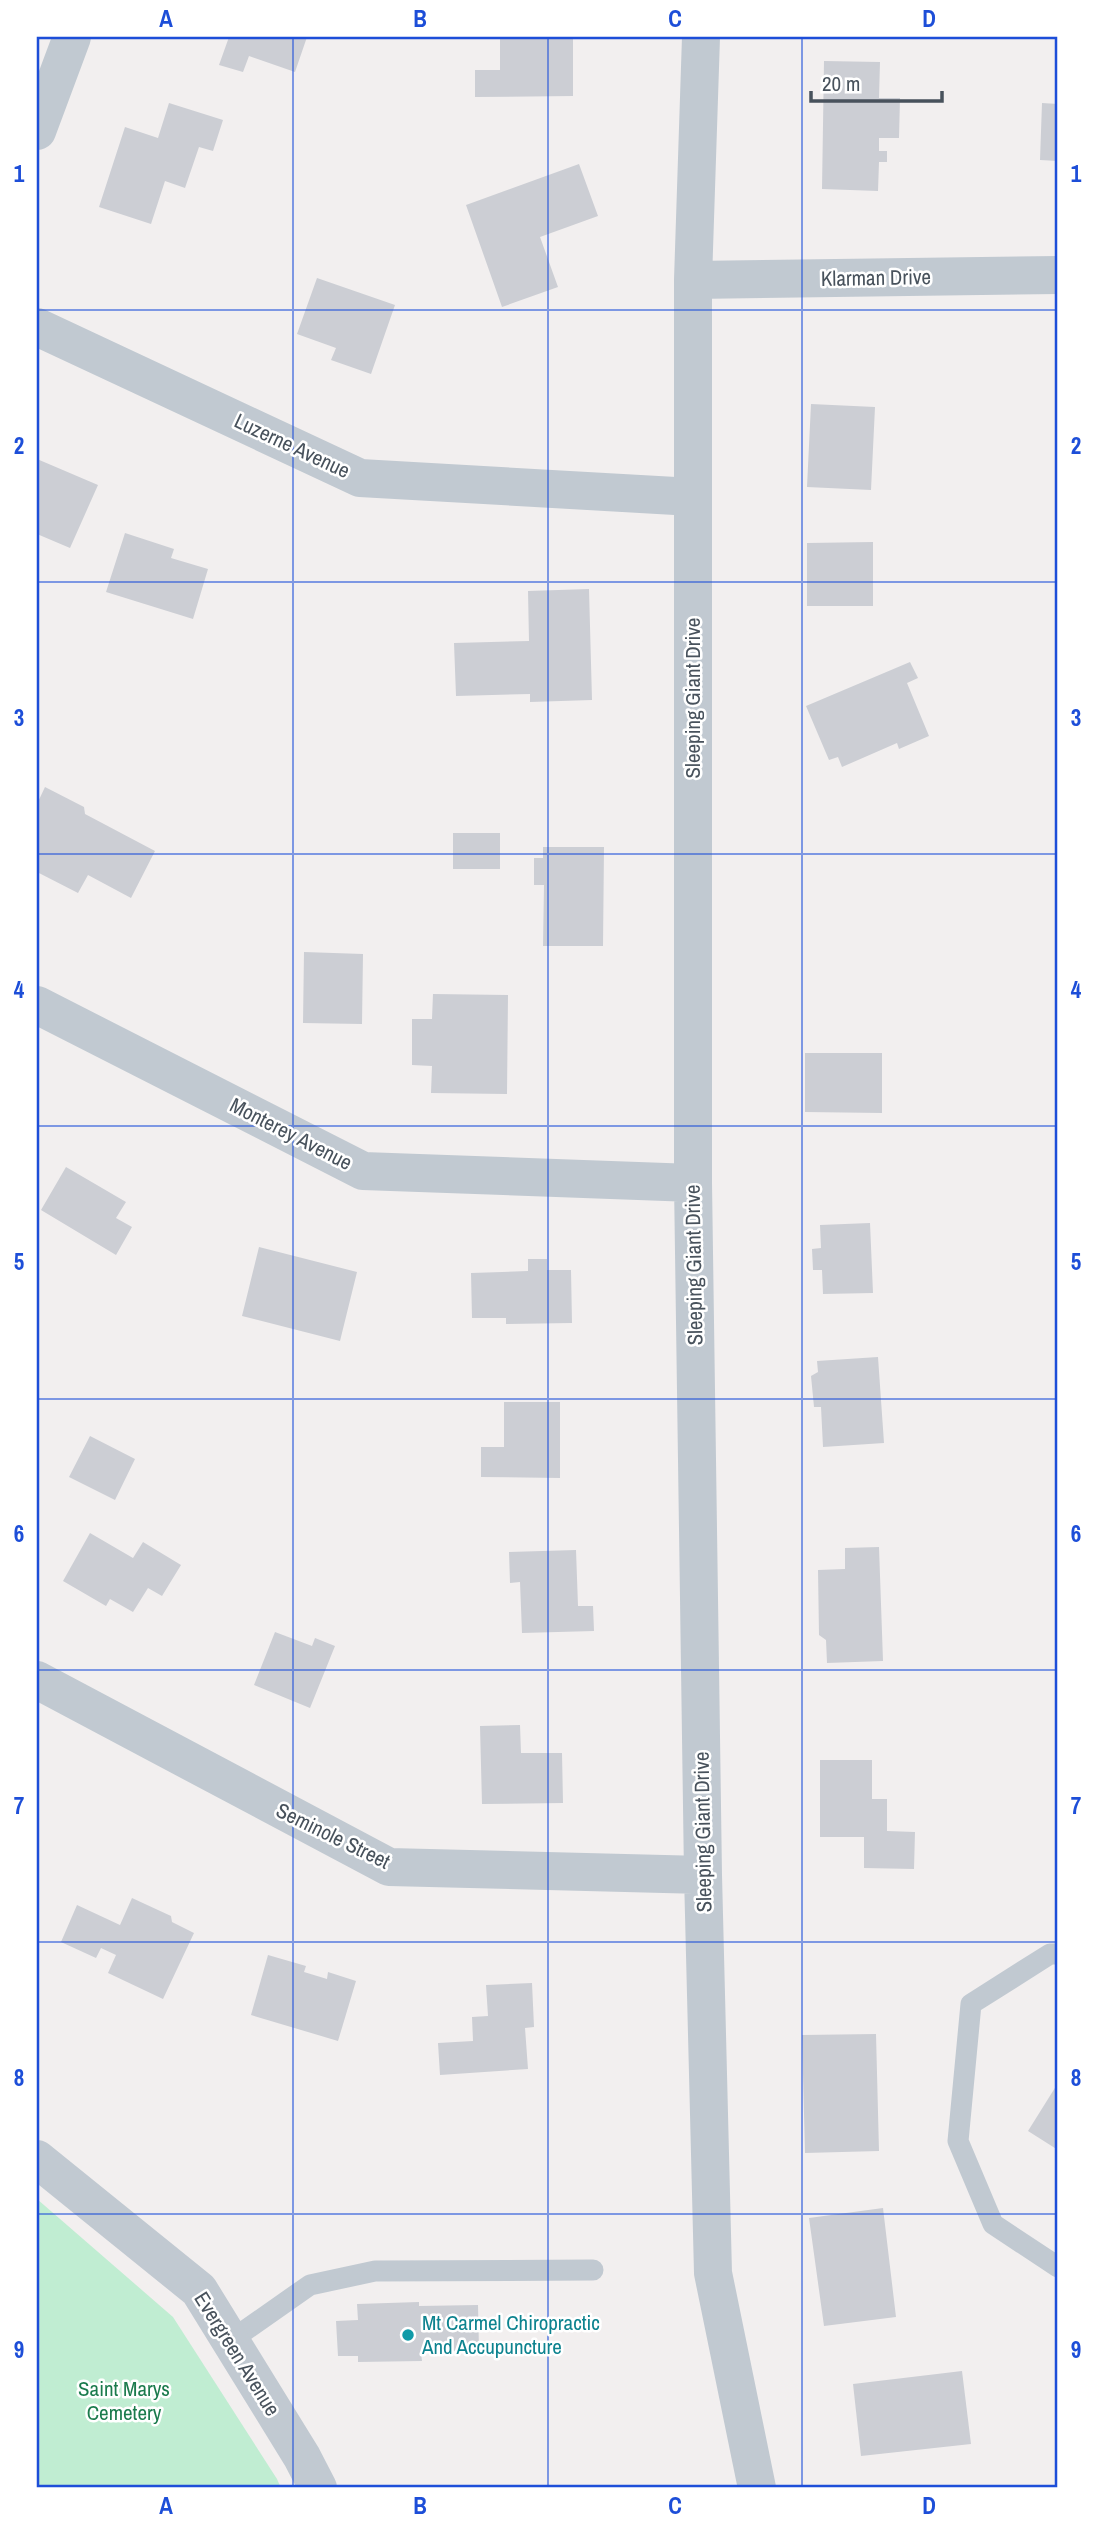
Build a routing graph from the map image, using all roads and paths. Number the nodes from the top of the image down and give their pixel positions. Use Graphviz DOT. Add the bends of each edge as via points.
graph roads {
  1 [pos="72,37"];
  2 [pos="701,37"];
  3 [pos="37,131"];
  4 [pos="1058,275"];
  5 [pos="693,280"];
  6 [pos="37,327"];
  7 [pos="693,497"];
  8 [pos="37,1005"];
  9 [pos="693,1183"];
  10 [pos="37,1680"];
  11 [pos="703,1875"];
  12 [pos="1058,1954"];
  13 [pos="37,2159"];
  14 [pos="1058,2267"];
  15 [pos="593,2270"];
  16 [pos="230,2341"];
  17 [pos="318,2488"];
  18 [pos="757,2488"];
  1 -- 3 [label="street"];
  2 -- 5 [label="street, Sleeping Giant Drive"];
  4 -- 5 [label="street, Klarman Drive"];
  5 -- 7 [label="street, Sleeping Giant Drive"];
  6 -- 7 [label="street, Luzerne Avenue" via="360,478"];
  7 -- 9 [label="street, Sleeping Giant Drive"];
  8 -- 9 [label="street, Monterey Avenue" via="363,1171"];
  9 -- 11 [label="street, Sleeping Giant Drive"];
  10 -- 11 [label="street, Seminole Street" via="389,1867"];
  11 -- 18 [label="street, Sleeping Giant Drive" via="713,2273"];
  12 -- 14 [label="lane" via="1050,1954 971,2004 958,2141 993,2224"];
  13 -- 16 [label="street, Evergreen Avenue" via="199,2290"];
  15 -- 16 [label="lane" via="376,2271 310,2285"];
  16 -- 17 [label="street, Evergreen Avenue"];
}
